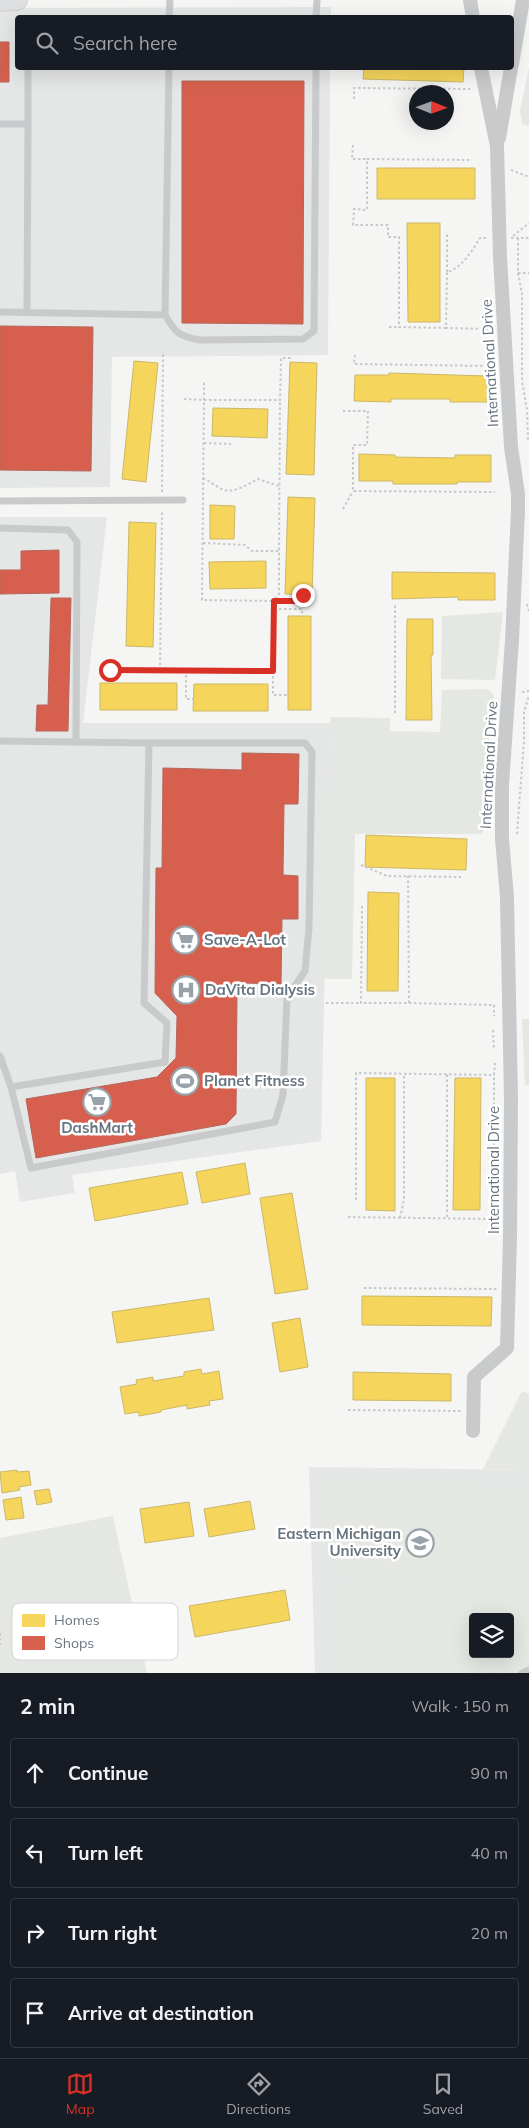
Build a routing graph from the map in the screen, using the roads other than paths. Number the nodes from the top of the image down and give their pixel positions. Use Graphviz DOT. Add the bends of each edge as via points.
graph roads {
  1 [pos="17,0"];
  2 [pos="170,0"];
  3 [pos="317,0"];
  4 [pos="470,0"];
  5 [pos="523,0"];
  6 [pos="0,1"];
  7 [pos="169,15"];
  8 [pos="316,15"];
  9 [pos="472,15"];
  10 [pos="514,52"];
  11 [pos="28,70"];
  12 [pos="169,70"];
  13 [pos="316,70"];
  14 [pos="481,70"];
  15 [pos="511,70"];
  16 [pos="0,124"];
  17 [pos="28,124"];
  18 [pos="497,146"];
  19 [pos="0,312"];
  20 [pos="27,312"];
  21 [pos="165,315"];
  22 [pos="0,500"];
  23 [pos="183,500"];
  24 [pos="0,528"];
  25 [pos="0,741"];
  26 [pos="76,742"];
  27 [pos="148,743"];
  28 [pos="0,1056"];
  29 [pos="12,1087"];
  30 [pos="474,1431"];
  31 [pos="529,1670"];
  32 [pos="522,1673"];
  1 -- 6 [label="main road"];
  2 -- 7 [label="lane"];
  3 -- 8 [label="lane"];
  4 -- 9 [label="street"];
  5 -- 10 [label="street"];
  11 -- 17 [label="lane"];
  12 -- 21 [label="lane"];
  13 -- 21 [label="lane" via="314,331 303,339 200,340 183,337 176,332"];
  14 -- 18 [label="street, International Drive"];
  15 -- 18 [label="street, International Drive"];
  16 -- 17 [label="lane"];
  17 -- 20 [label="lane"];
  18 -- 30 [label="street, International Drive" via="511,447 518,494 502,785 511,1099 510,1237 507,1348 474,1377"];
  19 -- 20 [label="lane"];
  20 -- 21 [label="lane"];
  22 -- 23 [label="lane"];
  24 -- 26 [label="lane" via="68,530 77,542"];
  25 -- 26 [label="lane"];
  26 -- 27 [label="lane"];
  27 -- 29 [label="lane" via="144,1003 167,1023 165,1062"];
  27 -- 29 [label="lane" via="305,743 312,752 309,928 305,971 287,997 283,1095 275,1122 31,1168"];
  28 -- 29 [label="lane"];
  31 -- 32 [label="lane"];
}
